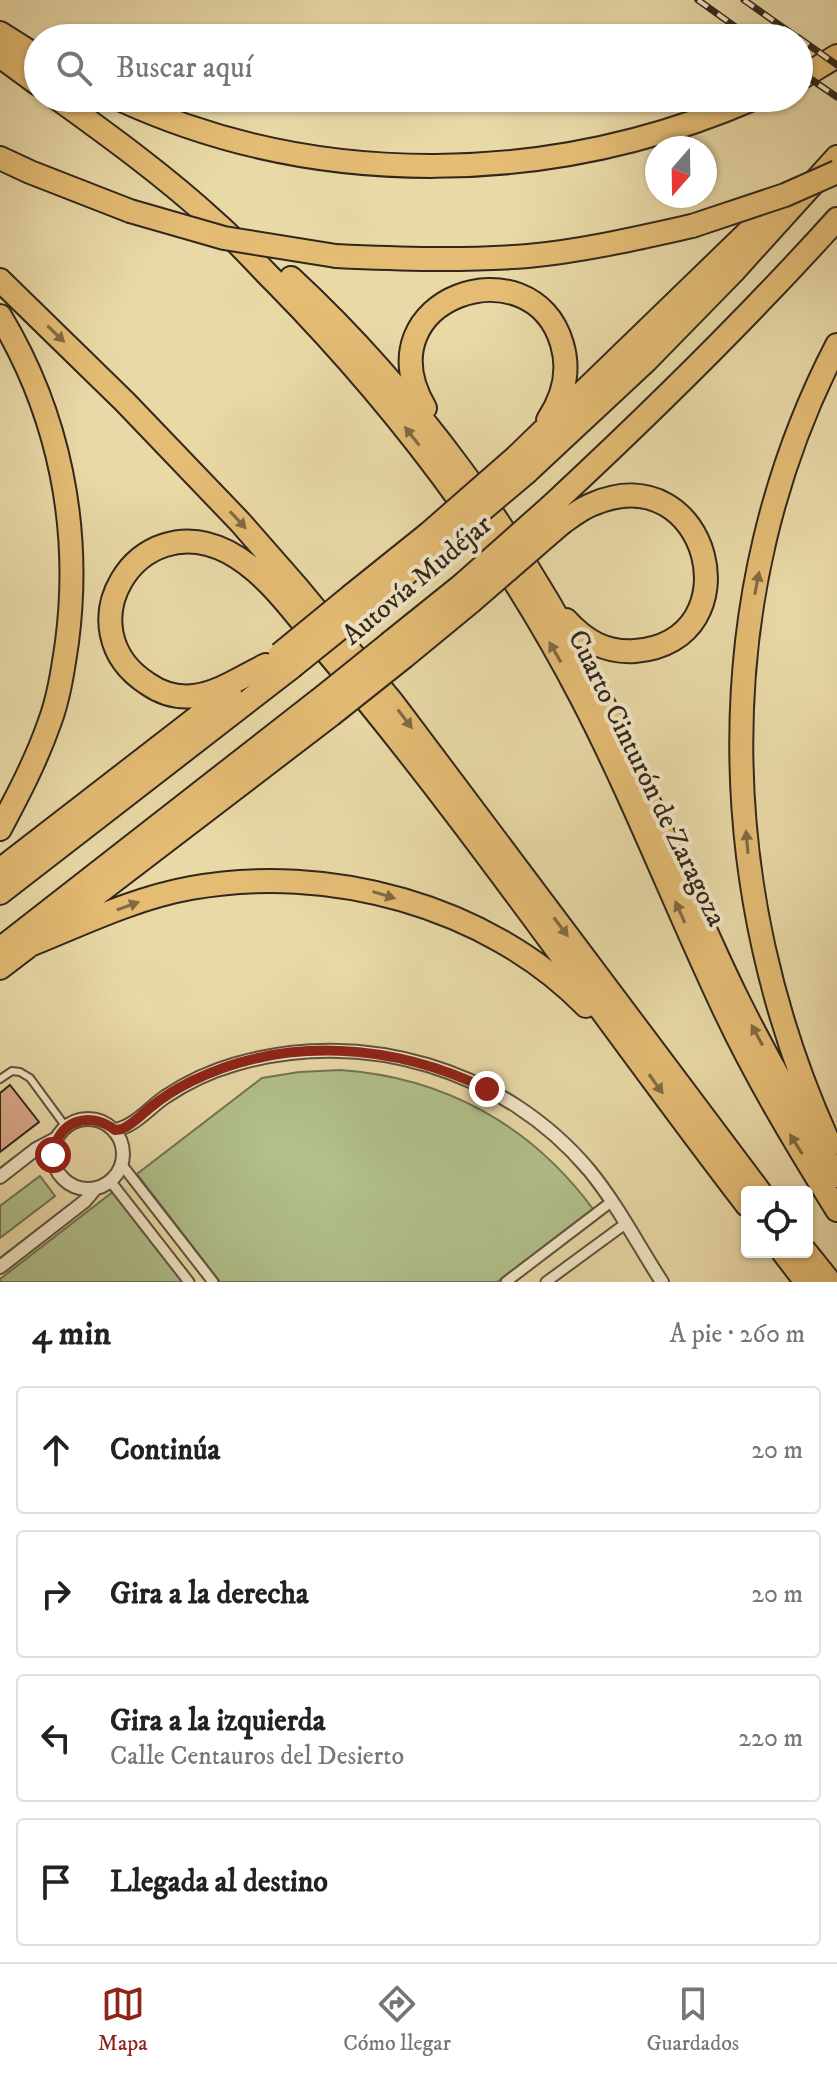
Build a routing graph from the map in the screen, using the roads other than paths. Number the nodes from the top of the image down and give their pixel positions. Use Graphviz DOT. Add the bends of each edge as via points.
graph roads {
  1 [pos="0,33"];
  2 [pos="24,48"];
  3 [pos="0,56"];
  4 [pos="837,56"];
  5 [pos="813,71"];
  6 [pos="24,74"];
  7 [pos="77,112"];
  8 [pos="148,112"];
  9 [pos="717,112"];
  10 [pos="110,136"];
  11 [pos="837,155"];
  12 [pos="0,158"];
  13 [pos="837,172"];
  14 [pos="837,219"];
  15 [pos="0,280"];
  16 [pos="0,316"];
  17 [pos="837,345"];
  18 [pos="533,441"];
  19 [pos="521,464"];
  20 [pos="460,468"];
  21 [pos="556,515"];
  22 [pos="543,593"];
  23 [pos="279,662"];
  24 [pos="325,707"];
  25 [pos="0,829"];
  26 [pos="0,870"];
  27 [pos="0,893"];
  28 [pos="30,945"];
  29 [pos="0,949"];
  30 [pos="0,968"];
  31 [pos="637,1059"];
  32 [pos="0,1079"];
  33 [pos="66,1127"];
  34 [pos="115,1130"];
  35 [pos="57,1138"];
  36 [pos="837,1157"];
  37 [pos="122,1165"];
  38 [pos="837,1176"];
  39 [pos="0,1177"];
  40 [pos="111,1182"];
  41 [pos="755,1186"];
  42 [pos="95,1189"];
  43 [pos="741,1197"];
  44 [pos="611,1202"];
  45 [pos="837,1210"];
  46 [pos="625,1224"];
  47 [pos="788,1258"];
  48 [pos="811,1258"];
  49 [pos="0,1267"];
  50 [pos="189,1282"];
  51 [pos="213,1282"];
  52 [pos="506,1282"];
  53 [pos="546,1282"];
  54 [pos="662,1282"];
  55 [pos="806,1282"];
  56 [pos="830,1282"];
  1 -- 2 [label="highway"];
  3 -- 6 [label="highway"];
  4 -- 5 [label="highway"];
  7 -- 10 [label="highway, Cuarto Cinturón de Zaragoza"];
  8 -- 9 [label="highway" via="246,144 327,160 411,167 513,163 600,150"];
  10 -- 20 [label="highway" via="221,214 324,309"];
  45 -- 10 [label="highway, Cuarto Cinturón de Zaragoza, one-way" via="723,1008 581,696 447,481 314,322 215,222"];
  11 -- 18 [label="highway" via="811,170"];
  11 -- 19 [label="highway, Autovía Mudéjar" via="646,361"];
  12 -- 13 [label="highway, bridge" via="130,211 224,238 336,256 427,261 606,246 692,226"];
  14 -- 21 [label="highway, Autovía Mudéjar"];
  15 -- 41 [label="highway, one-way" via="125,402 297,587 393,703"];
  16 -- 25 [label="highway" via="44,404 68,506 72,562 63,669 50,722"];
  36 -- 17 [label="highway, one-way" via="797,1067 771,985 750,879 740,729 749,631 769,527 793,447"];
  18 -- 19 [label="highway"];
  18 -- 20 [label="highway" via="565,384 560,337 546,315 522,297 491,290 463,293 432,312 417,335 411,361 414,388"];
  19 -- 23 [label="highway, Autovía Mudéjar, bridge"];
  20 -- 22 [label="highway"];
  21 -- 22 [label="highway" via="622,496 667,506 699,541 706,562 705,593 681,632 656,647 631,651 605,648 581,636"];
  21 -- 24 [label="highway, Autovía Mudéjar, bridge"];
  38 -- 22 [label="highway, one-way" via="739,1001 646,792"];
  23 -- 26 [label="highway"];
  23 -- 27 [label="highway, Autovía Mudéjar"];
  23 -- 31 [label="highway" via="191,697 151,686 128,668 115,642 111,613 117,586 143,555 183,540 212,545 252,570 387,725"];
  24 -- 28 [label="highway"];
  24 -- 29 [label="highway, Autovía Mudéjar"];
  28 -- 30 [label="highway"];
  28 -- 31 [label="highway, one-way" via="138,902 190,888 250,881 369,891 469,925 534,963 576,995"];
  31 -- 43 [label="highway, one-way"];
  32 -- 33 [label="lane" via="12,1071 25,1074"];
  33 -- 34 [label="street" via="90,1119"];
  33 -- 35 [label="street"];
  34 -- 37 [label="street" via="124,1150"];
  34 -- 44 [label="street" via="174,1091 235,1064 302,1052 380,1053 461,1076 514,1104 575,1155"];
  35 -- 39 [label="street"];
  35 -- 42 [label="street" via="57,1172 69,1184"];
  37 -- 40 [label="street"];
  37 -- 51 [label="street"];
  40 -- 42 [label="street"];
  40 -- 50 [label="street"];
  42 -- 49 [label="street"];
  44 -- 46 [label="street"];
  44 -- 52 [label="street"];
  46 -- 53 [label="street"];
  46 -- 54 [label="street"];
  47 -- 55 [label="highway"];
  48 -- 56 [label="highway"];
}
